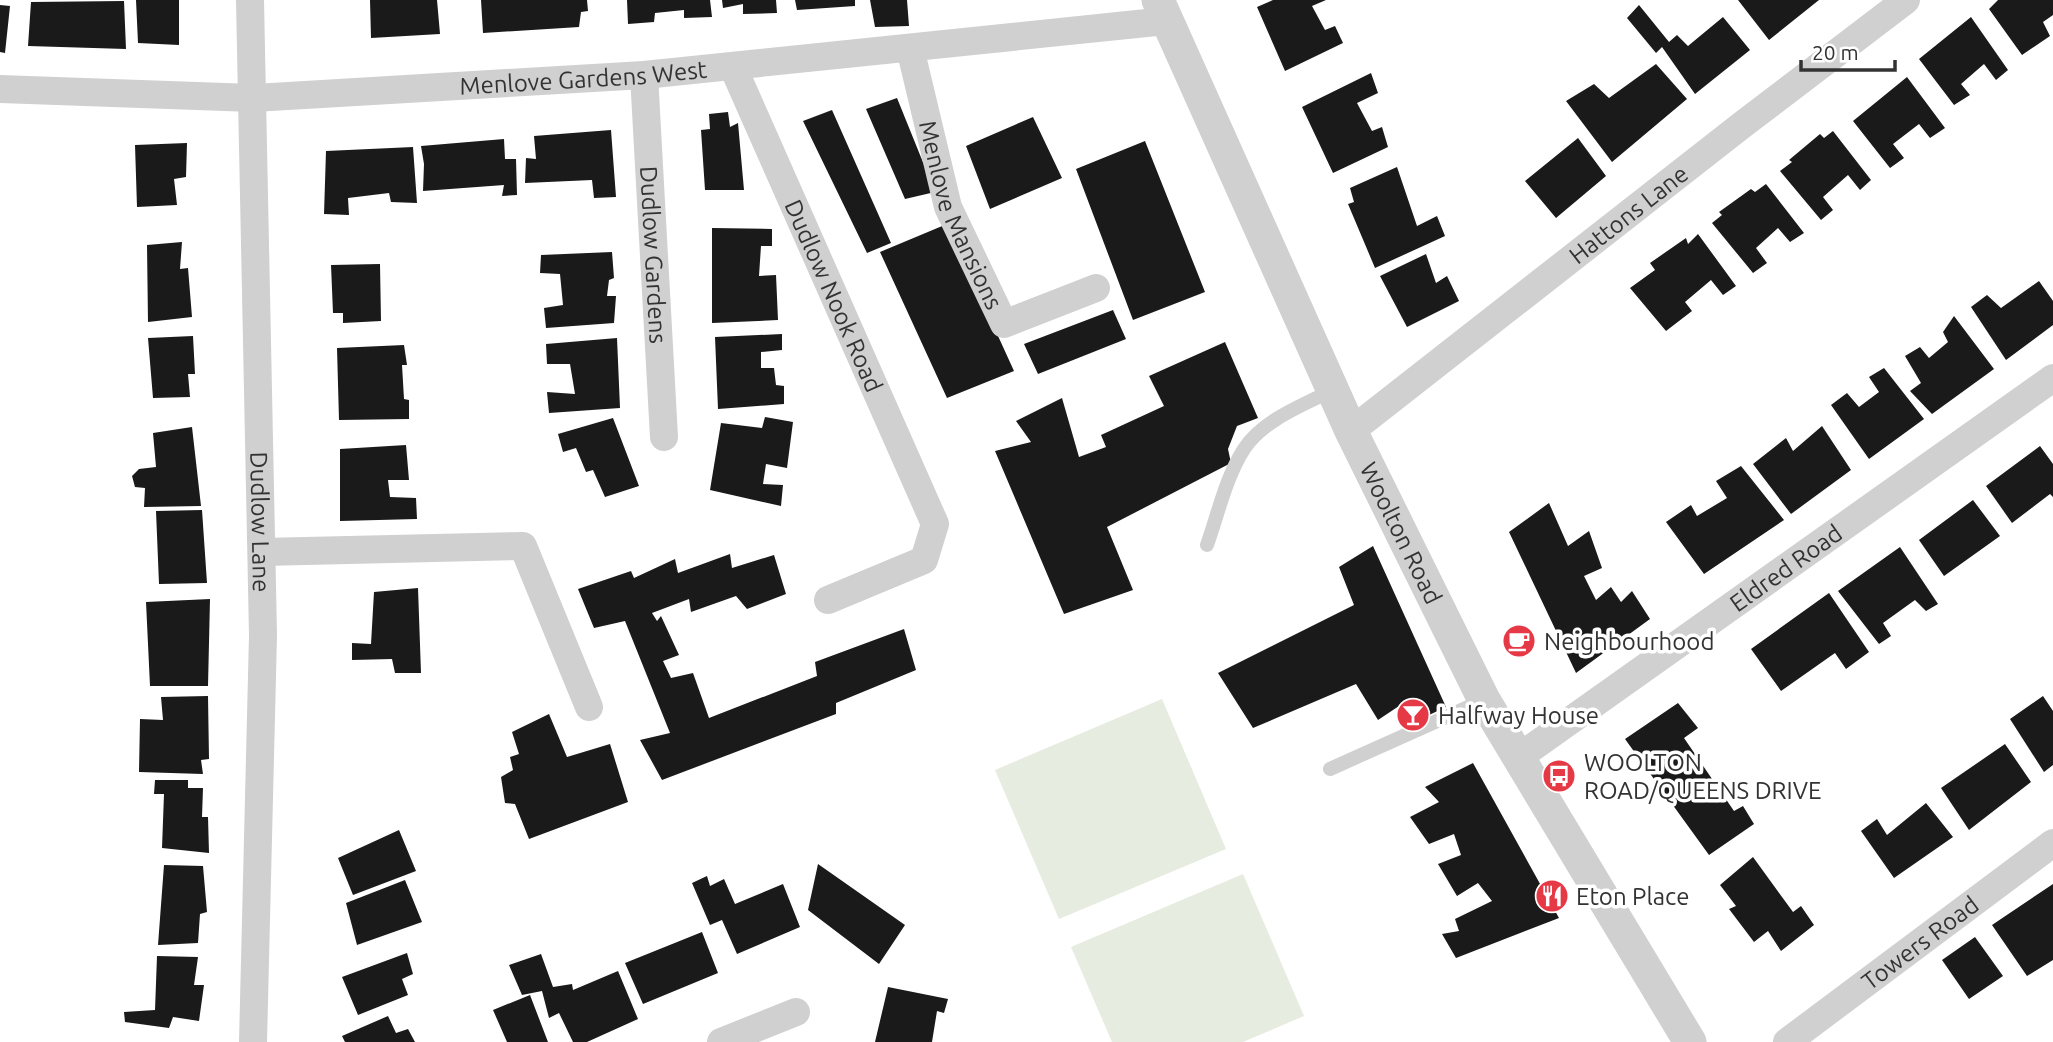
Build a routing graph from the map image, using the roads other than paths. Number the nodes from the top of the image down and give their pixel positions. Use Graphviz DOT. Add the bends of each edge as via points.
graph roads {
  1 [pos="250,0"];
  2 [pos="1906,0"];
  3 [pos="1162,11"];
  4 [pos="910,48"];
  5 [pos="733,67"];
  6 [pos="644,75"];
  7 [pos="0,89"];
  8 [pos="253,98"];
  9 [pos="1096,288"];
  10 [pos="2053,378"];
  11 [pos="1333,390"];
  12 [pos="1351,431"];
  13 [pos="664,437"];
  14 [pos="1207,545"];
  15 [pos="262,552"];
  16 [pos="828,600"];
  17 [pos="1484,699"];
  18 [pos="589,707"];
  19 [pos="1519,757"];
  20 [pos="1330,769"];
  21 [pos="2053,842"];
  22 [pos="796,1013"];
  23 [pos="253,1042"];
  24 [pos="721,1042"];
  25 [pos="1690,1042"];
  26 [pos="1787,1042"];
  1 -- 8 [label="street, Dudlow Lane"];
  2 -- 12 [label="street, Hattons Lane"];
  3 -- 4 [label="street, Menlove Gardens West"];
  3 -- 11 [label="street, Woolton Road"];
  4 -- 5 [label="street, Menlove Gardens West"];
  4 -- 9 [label="street, Menlove Mansions" via="948,207 1004,324"];
  5 -- 6 [label="street, Menlove Gardens West"];
  5 -- 16 [label="street, Dudlow Nook Road" via="935,524 924,560"];
  6 -- 8 [label="street, Menlove Gardens West"];
  6 -- 13 [label="street, Dudlow Gardens"];
  7 -- 8 [label="street, Menlove Gardens West"];
  8 -- 15 [label="street, Dudlow Lane"];
  10 -- 19 [label="street, Eldred Road"];
  11 -- 12 [label="street, Woolton Road"];
  11 -- 14 [label="lane" via="1260,432 1245,448"];
  12 -- 17 [label="street, Woolton Road"];
  15 -- 18 [label="street" via="523,546"];
  15 -- 23 [label="street, Dudlow Lane"];
  17 -- 19 [label="street, Woolton Road"];
  17 -- 20 [label="lane"];
  19 -- 25 [label="street, Woolton Road"];
  21 -- 26 [label="street, Towers Road"];
  22 -- 24 [label="street"];
}
